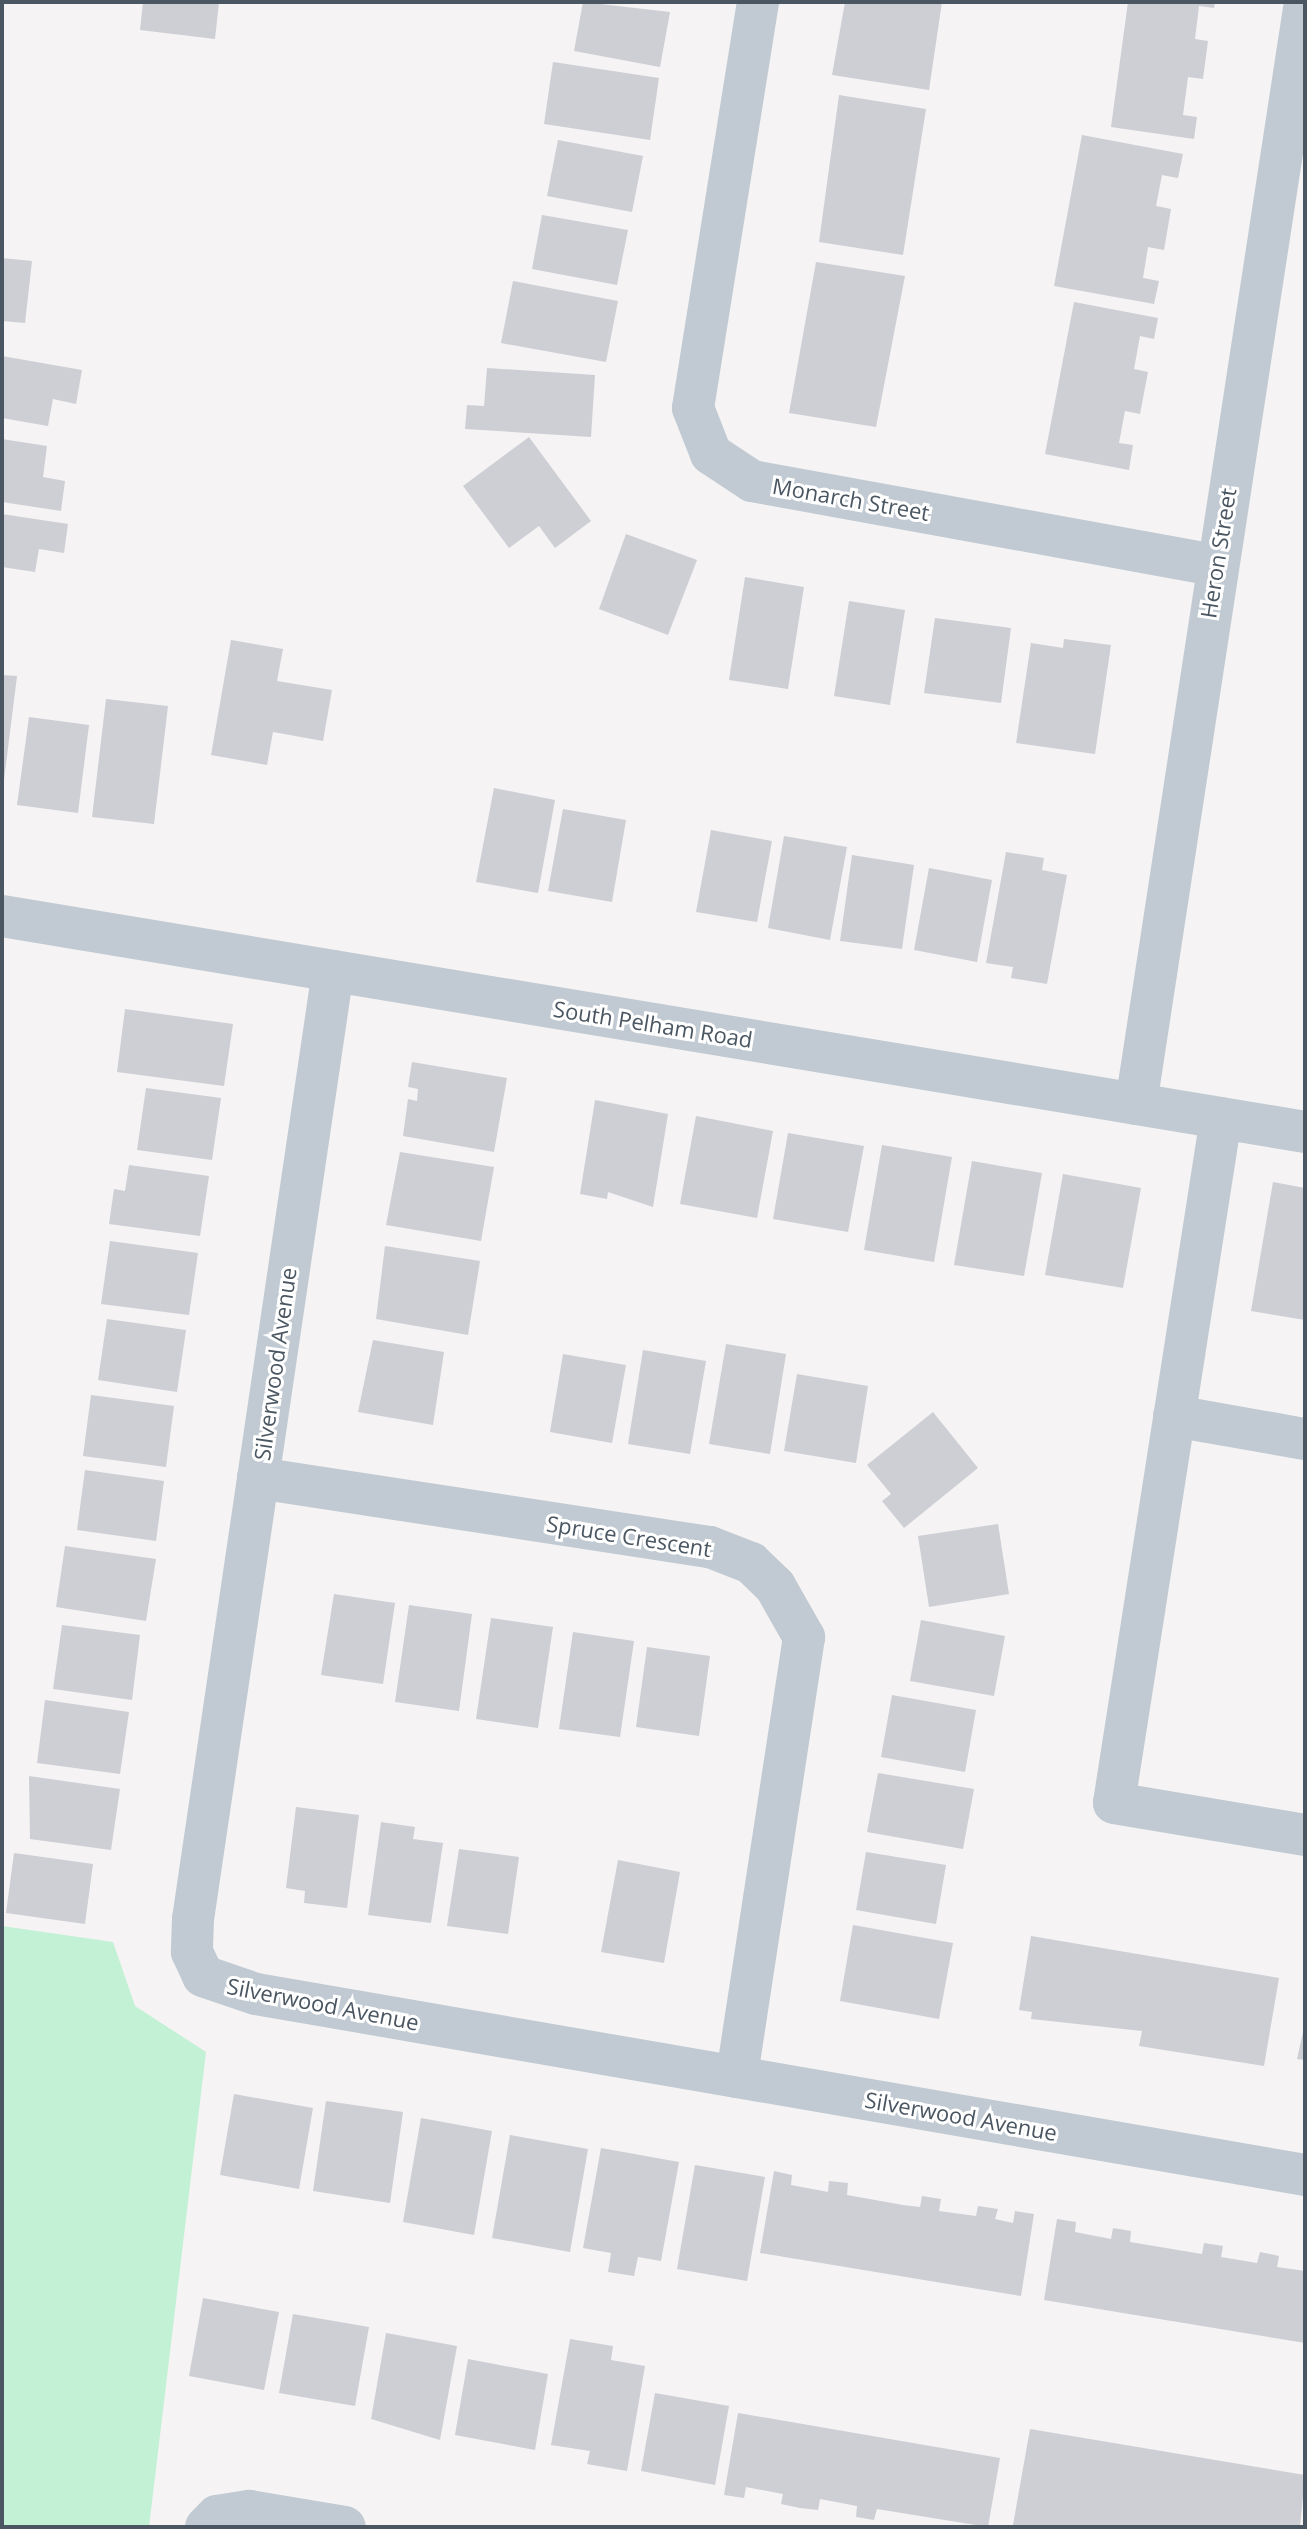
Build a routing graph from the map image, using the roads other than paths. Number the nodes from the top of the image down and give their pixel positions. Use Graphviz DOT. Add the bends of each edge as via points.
graph roads {
  1 [pos="758,2"];
  2 [pos="1305,2"];
  3 [pos="1300,72"];
  4 [pos="1215,565"];
  5 [pos="2,916"];
  6 [pos="333,971"];
  7 [pos="1136,1104"];
  8 [pos="1221,1118"];
  9 [pos="1305,1132"];
  10 [pos="1174,1416"];
  11 [pos="1305,1439"];
  12 [pos="258,1478"];
  13 [pos="1305,1835"];
  14 [pos="737,2077"];
  15 [pos="1305,2175"];
  16 [pos="206,2527"];
  17 [pos="345,2527"];
  1 -- 4 [label="street, Monarch Street" via="693,408 711,454 752,481"];
  2 -- 3 [label="street, Heron Street"];
  3 -- 4 [label="street, Heron Street"];
  4 -- 7 [label="street, Heron Street"];
  5 -- 6 [label="street, South Pelham Road"];
  6 -- 7 [label="street, South Pelham Road"];
  6 -- 12 [label="street, Silverwood Avenue"];
  7 -- 8 [label="street, South Pelham Road"];
  8 -- 9 [label="street, South Pelham Road"];
  8 -- 10 [label="street"];
  10 -- 11 [label="street"];
  10 -- 13 [label="street" via="1114,1803"];
  12 -- 14 [label="street, Spruce Crescent" via="710,1547 751,1563 775,1586 804,1637"];
  12 -- 14 [label="street, Silverwood Avenue" via="193,1919 192,1952 203,1976 256,1994"];
  14 -- 15 [label="street, Silverwood Avenue"];
  16 -- 17 [label="street" via="217,2516 250,2511"];
}
